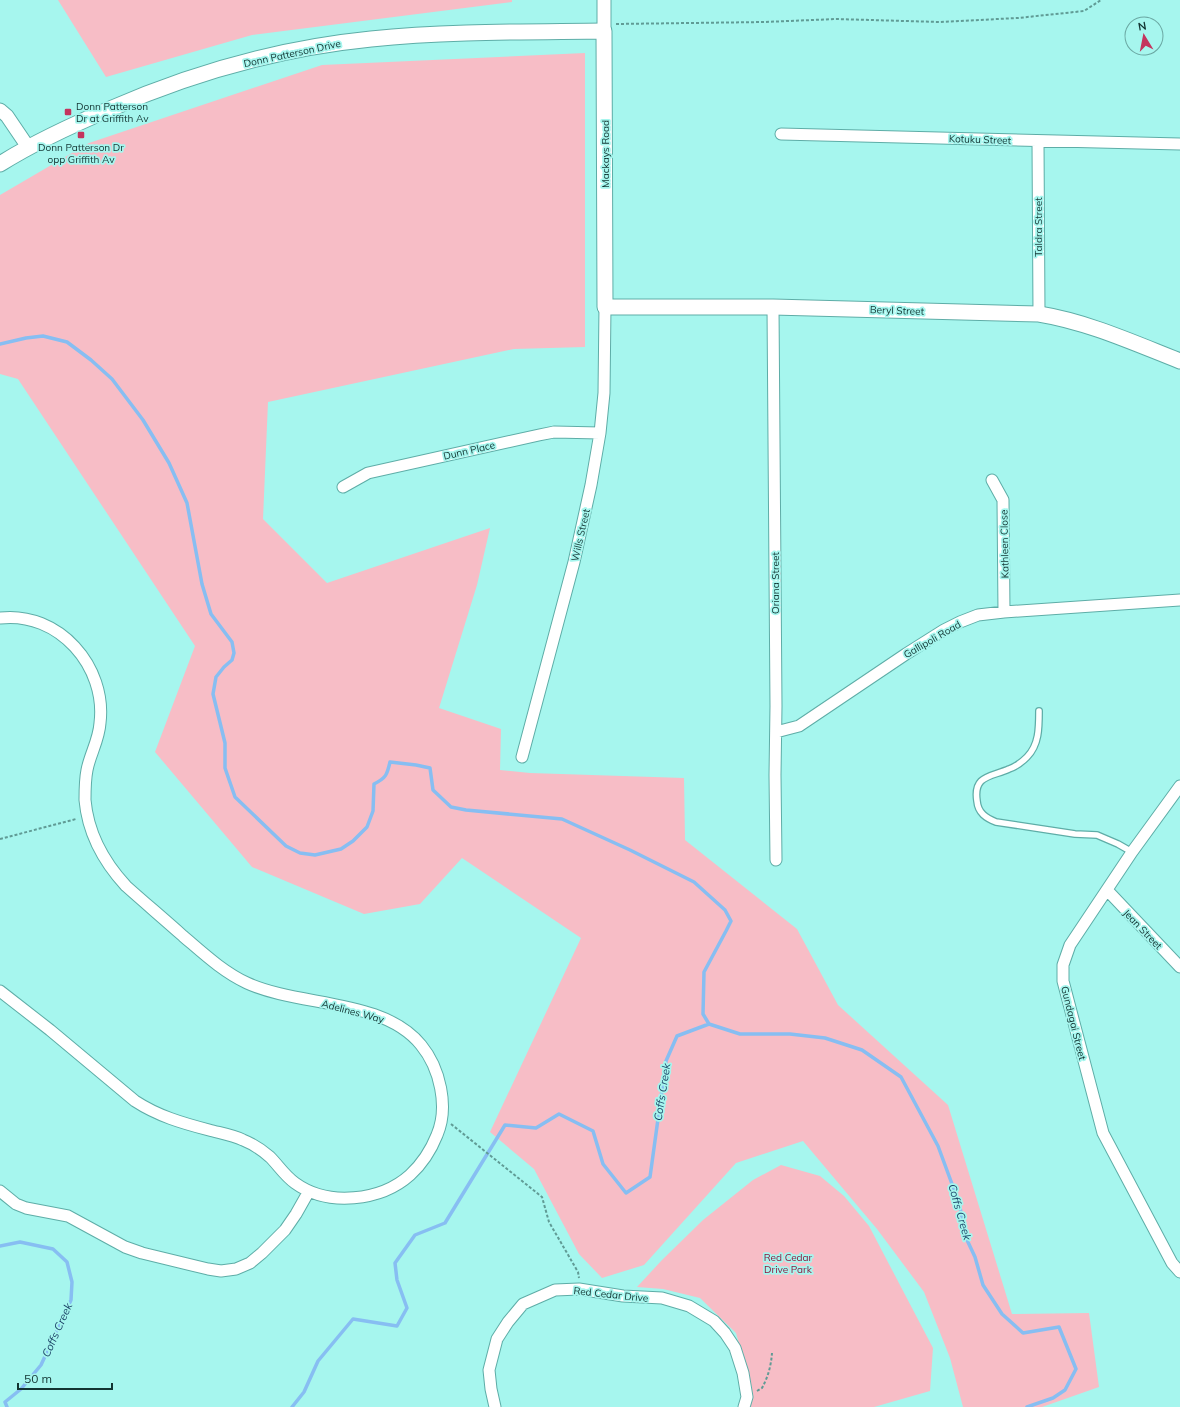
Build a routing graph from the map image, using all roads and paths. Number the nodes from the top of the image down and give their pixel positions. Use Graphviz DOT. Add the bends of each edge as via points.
graph roads {
  1 [pos="604,0"];
  2 [pos="1101,0"];
  3 [pos="604,27"];
  4 [pos="0,110"];
  5 [pos="781,134"];
  6 [pos="1038,141"];
  7 [pos="1180,144"];
  8 [pos="28,147"];
  9 [pos="0,164"];
  10 [pos="605,307"];
  11 [pos="773,307"];
  12 [pos="1039,314"];
  13 [pos="1180,361"];
  14 [pos="600,433"];
  15 [pos="992,480"];
  16 [pos="343,487"];
  17 [pos="1180,600"];
  18 [pos="1004,612"];
  19 [pos="0,618"];
  20 [pos="1039,711"];
  21 [pos="776,732"];
  22 [pos="522,757"];
  23 [pos="1180,786"];
  24 [pos="87,816"];
  25 [pos="0,840"];
  26 [pos="1132,852"];
  27 [pos="776,860"];
  28 [pos="1106,890"];
  29 [pos="1180,967"];
  30 [pos="0,991"];
  31 [pos="442,1117"];
  32 [pos="0,1191"];
  33 [pos="310,1191"];
  34 [pos="1180,1272"];
  35 [pos="579,1289"];
  36 [pos="772,1353"];
  37 [pos="746,1392"];
  38 [pos="495,1407"];
  39 [pos="744,1407"];
  1 -- 3 [label="street, Mackays Road"];
  2 -- 3 [label="path" via="1084,11 1018,18 939,22 836,19"];
  3 -- 8 [label="main road, Donn Patterson Drive" via="429,34 310,48 198,75 85,119"];
  3 -- 10 [label="main road, Mackays Road"];
  4 -- 8 [label="street"];
  5 -- 6 [label="street, Kotuku Street"];
  6 -- 7 [label="street, Kotuku Street"];
  6 -- 12 [label="street, Taldra Street"];
  8 -- 9 [label="main road, Donn Patterson Drive"];
  10 -- 11 [label="main road, Beryl Street"];
  10 -- 14 [label="street, Wills Street" via="604,393"];
  11 -- 12 [label="main road, Beryl Street"];
  11 -- 21 [label="street, Oriana Street"];
  12 -- 13 [label="main road, Beryl Street" via="1095,328"];
  14 -- 16 [label="street, Dunn Place" via="554,432 539,435 368,473"];
  14 -- 22 [label="street, Wills Street" via="584,523"];
  15 -- 18 [label="street, Kathleen Close" via="1003,500"];
  17 -- 18 [label="street, Gallipoli Road"];
  18 -- 21 [label="street, Gallipoli Road" via="978,615 944,630 799,726"];
  19 -- 24 [label="street, Adelines Way" via="26,619 57,631 82,655 92,670 99,688 101,707 97,741 87,769 85,784"];
  20 -- 26 [label="lane" via="1038,736 1026,758 1009,769 988,775 982,780 976,792 980,812 996,822 1075,834 1097,834"];
  21 -- 27 [label="street, Oriana Street"];
  23 -- 26 [label="street, Gundagai Street"];
  24 -- 25 [label="path"];
  24 -- 31 [label="street, Adelines Way" via="97,846 114,874 205,955 229,973 267,990 382,1017 398,1024 411,1034 422,1045 437,1075 441,1090"];
  26 -- 28 [label="street, Gundagai Street"];
  28 -- 29 [label="street, Jean Street"];
  28 -- 34 [label="street, Gundagai Street" via="1070,945 1063,965 1064,981 1104,1133 1172,1263"];
  30 -- 33 [label="street, Adelines Way" via="149,1110 177,1121 242,1139 256,1146 295,1183"];
  31 -- 33 [label="street, Adelines Way" via="438,1133 421,1164 409,1176 391,1187 372,1195 351,1198 330,1197"];
  31 -- 35 [label="path" via="542,1197 549,1222 578,1272"];
  32 -- 33 [label="street" via="16,1204 68,1216 125,1247 222,1271 250,1263 262,1253 285,1230"];
  35 -- 37 [label="street, Red Cedar Drive" via="623,1296 662,1298 689,1306 714,1321 735,1348"];
  35 -- 38 [label="street, Red Cedar Drive" via="555,1290 523,1304 508,1322 497,1338 489,1370"];
  36 -- 37 [label="path" via="770,1368 762,1388"];
  37 -- 39 [label="street, Red Cedar Drive"];
}
